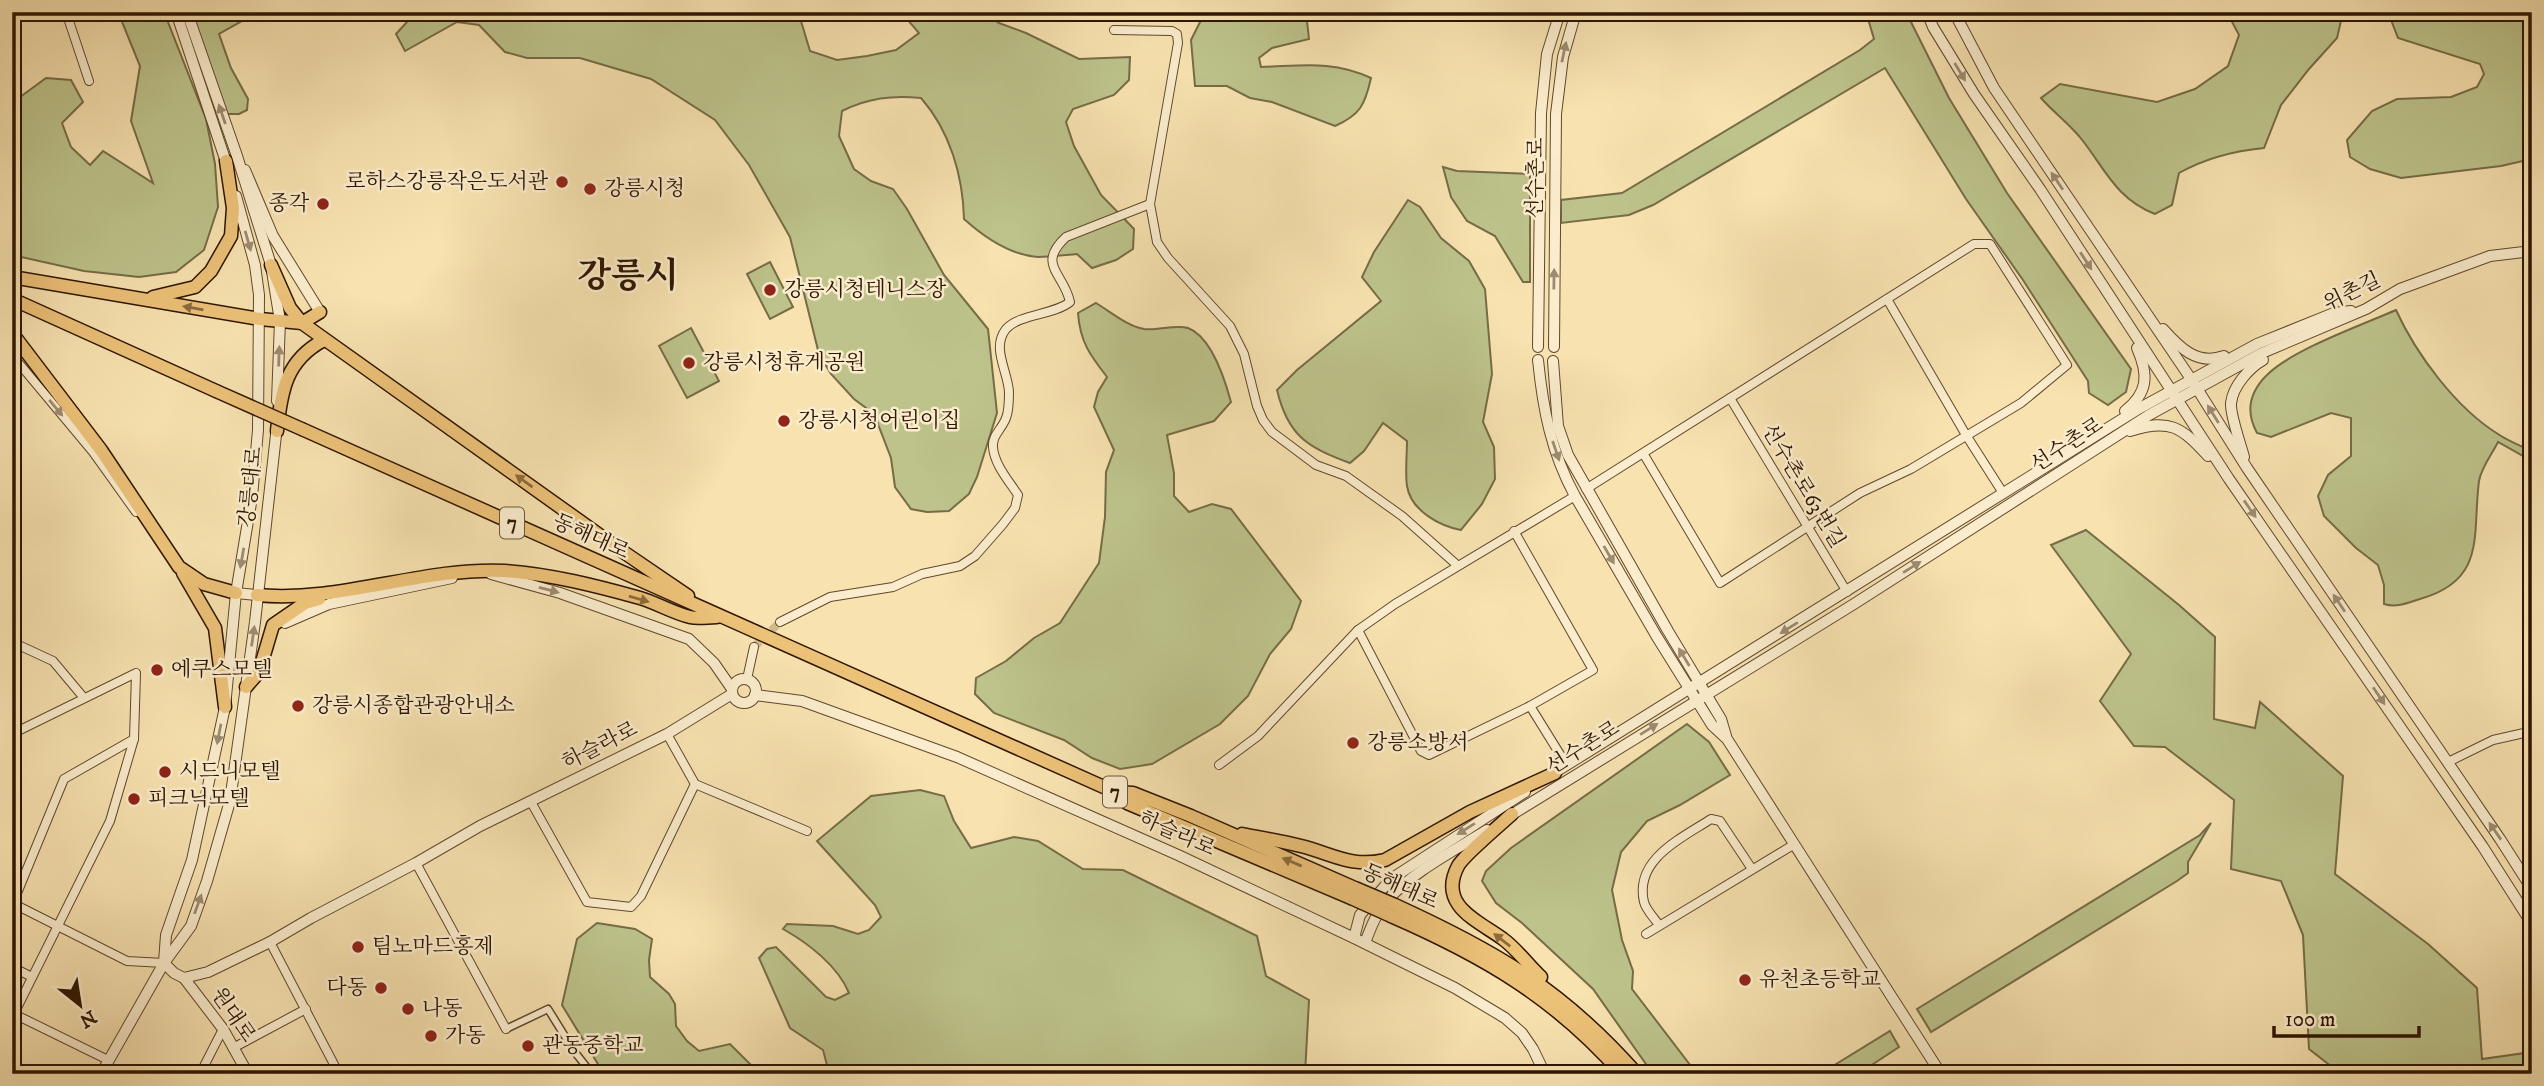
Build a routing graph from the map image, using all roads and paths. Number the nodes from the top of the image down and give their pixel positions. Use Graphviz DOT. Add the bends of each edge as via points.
graph roads {
  1 [pos="66,12"];
  2 [pos="176,12"];
  3 [pos="187,12"];
  4 [pos="1559,12"];
  5 [pos="1576,12"];
  6 [pos="1927,12"];
  7 [pos="1954,12"];
  8 [pos="1114,30"];
  9 [pos="89,80"];
  10 [pos="231,159"];
  11 [pos="1150,204"];
  12 [pos="2532,251"];
  13 [pos="271,265"];
  14 [pos="12,277"];
  15 [pos="12,299"];
  16 [pos="141,299"];
  17 [pos="1887,299"];
  18 [pos="2142,307"];
  19 [pos="2366,309"];
  20 [pos="320,312"];
  21 [pos="260,319"];
  22 [pos="280,321"];
  23 [pos="2125,322"];
  24 [pos="302,323"];
  25 [pos="12,333"];
  26 [pos="336,333"];
  27 [pos="324,340"];
  28 [pos="2290,342"];
  29 [pos="2257,344"];
  30 [pos="1538,347"];
  31 [pos="1553,347"];
  32 [pos="12,355"];
  33 [pos="1538,360"];
  34 [pos="1553,361"];
  35 [pos="2194,384"];
  36 [pos="2174,396"];
  37 [pos="1730,398"];
  38 [pos="277,430"];
  39 [pos="2098,432"];
  40 [pos="1966,435"];
  41 [pos="2116,436"];
  42 [pos="1643,453"];
  43 [pos="2247,468"];
  44 [pos="2229,479"];
  45 [pos="1586,489"];
  46 [pos="2003,493"];
  47 [pos="1575,496"];
  48 [pos="1807,528"];
  49 [pos="1514,531"];
  50 [pos="1457,565"];
  51 [pos="179,567"];
  52 [pos="457,572"];
  53 [pos="479,575"];
  54 [pos="355,591"];
  55 [pos="1847,592"];
  56 [pos="236,593"];
  57 [pos="257,595"];
  58 [pos="1854,604"];
  59 [pos="720,617"];
  60 [pos="211,619"];
  61 [pos="780,622"];
  62 [pos="271,629"];
  63 [pos="1357,631"];
  64 [pos="12,642"];
  65 [pos="754,647"];
  66 [pos="747,680"];
  67 [pos="1695,686"];
  68 [pos="246,687"];
  69 [pos="732,691"];
  70 [pos="1706,694"];
  71 [pos="755,695"];
  72 [pos="84,698"];
  73 [pos="1696,700"];
  74 [pos="225,706"];
  75 [pos="1530,706"];
  76 [pos="2532,725"];
  77 [pos="667,734"];
  78 [pos="134,739"];
  79 [pos="1727,739"];
  80 [pos="12,746"];
  81 [pos="2448,762"];
  82 [pos="1219,765"];
  83 [pos="1561,769"];
  84 [pos="695,784"];
  85 [pos="1115,792"];
  86 [pos="531,802"];
  87 [pos="1512,814"];
  88 [pos="1218,830"];
  89 [pos="807,831"];
  90 [pos="1793,845"];
  91 [pos="416,863"];
  92 [pos="1752,869"];
  93 [pos="2532,889"];
  94 [pos="1353,893"];
  95 [pos="13,903"];
  96 [pos="1393,911"];
  97 [pos="2532,924"];
  98 [pos="57,925"];
  99 [pos="1659,925"];
  100 [pos="1646,934"];
  101 [pos="1354,938"];
  102 [pos="270,942"];
  103 [pos="1366,943"];
  104 [pos="164,963"];
  105 [pos="12,967"];
  106 [pos="32,977"];
  107 [pos="184,978"];
  108 [pos="1568,1005"];
  109 [pos="306,1009"];
  110 [pos="13,1015"];
  111 [pos="223,1029"];
  112 [pos="506,1029"];
  113 [pos="233,1048"];
  114 [pos="108,1060"];
  115 [pos="101,1074"];
  116 [pos="200,1074"];
  117 [pos="248,1074"];
  118 [pos="339,1074"];
  119 [pos="592,1074"];
  120 [pos="1545,1074"];
  121 [pos="1622,1074"];
  122 [pos="1637,1074"];
  123 [pos="1941,1074"];
  1 -- 9 [label="street"];
  2 -- 10 [label="street, 강릉대로"];
  10 -- 3 [label="street, 강릉대로, one-way"];
  4 -- 30 [label="street, 선수촌로" via="1547,54 1541,113"];
  31 -- 5 [label="street, 선수촌로, one-way" via="1556,114 1563,57"];
  6 -- 23 [label="street, one-way" via="1974,94"];
  18 -- 7 [label="street, one-way" via="1994,88"];
  8 -- 11 [label="street" via="1177,34"];
  10 -- 13 [label="street, 강릉대로"];
  10 -- 16 [label="main road" via="231,236 211,271 195,287"];
  10 -- 20 [label="street" via="252,182 274,236"];
  10 -- 21 [label="street, 강릉대로, one-way" via="255,265"];
  11 -- 50 [label="street" via="1157,242 1237,339 1257,406 1272,432 1315,465 1346,476 1402,516"];
  11 -- 61 [label="street" via="1066,237 1051,257 1070,302 1008,327 1002,336 999,345 1009,389 1007,416 993,446 1017,495 1015,508 975,556 960,566 938,569 893,587 830,597"];
  12 -- 19 [label="street, 위촌길" via="2490,256 2400,289"];
  13 -- 22 [label="street, 강릉대로"];
  13 -- 24 [label="main road" via="290,308"];
  14 -- 16 [label="main road"];
  15 -- 59 [label="main road, 동해대로 / 7, bridge"];
  21 -- 16 [label="main road, one-way"];
  17 -- 37 [label="street"];
  17 -- 40 [label="street"];
  17 -- 40 [label="street" via="1974,244 1990,244 2067,365 2021,403"];
  18 -- 29 [label="street" via="2194,357 2215,359"];
  18 -- 35 [label="street"];
  19 -- 28 [label="street, 위촌길"];
  19 -- 29 [label="street" via="2334,313"];
  20 -- 24 [label="main road"];
  21 -- 22 [label="main road"];
  21 -- 56 [label="street, 강릉대로, one-way" via="258,430"];
  22 -- 24 [label="main road"];
  38 -- 22 [label="street, 강릉대로, one-way"];
  23 -- 36 [label="street"];
  23 -- 39 [label="street" via="2143,361 2144,391"];
  24 -- 27 [label="main road"];
  25 -- 51 [label="main road" via="101,450"];
  26 -- 27 [label="street"];
  27 -- 38 [label="main road" via="309,348 290,371"];
  59 -- 27 [label="main road, one-way"];
  28 -- 35 [label="street, 위촌길"];
  28 -- 43 [label="street" via="2252,367 2231,404"];
  29 -- 35 [label="street"];
  30 -- 31 [label="street"];
  30 -- 33 [label="street"];
  31 -- 34 [label="street"];
  32 -- 60 [label="street, one-way" via="93,452"];
  33 -- 34 [label="street"];
  33 -- 47 [label="street, one-way" via="1545,421"];
  34 -- 45 [label="street" via="1558,426"];
  35 -- 36 [label="street, 선수촌로"];
  43 -- 35 [label="street, one-way"];
  36 -- 39 [label="street, 선수촌로"];
  36 -- 41 [label="street, 선수촌로"];
  36 -- 44 [label="street"];
  37 -- 42 [label="street"];
  37 -- 48 [label="street, 선수촌로63번길"];
  38 -- 57 [label="street, 강릉대로"];
  39 -- 46 [label="street, 선수촌로"];
  40 -- 46 [label="street"];
  40 -- 48 [label="street"];
  41 -- 44 [label="street" via="2169,425 2186,432"];
  58 -- 41 [label="street, 선수촌로, one-way"];
  42 -- 45 [label="street"];
  42 -- 48 [label="street" via="1720,583"];
  81 -- 43 [label="street, one-way"];
  44 -- 97 [label="street, one-way"];
  45 -- 47 [label="street"];
  67 -- 45 [label="street, one-way"];
  46 -- 55 [label="street, 선수촌로"];
  47 -- 49 [label="street"];
  47 -- 67 [label="street, one-way"];
  48 -- 55 [label="street, 선수촌로63번길"];
  49 -- 50 [label="street"];
  49 -- 75 [label="street" via="1593,670"];
  50 -- 63 [label="street"];
  51 -- 56 [label="main road" via="204,584"];
  51 -- 60 [label="main road"];
  52 -- 53 [label="street"];
  52 -- 54 [label="main road"];
  52 -- 59 [label="main road, one-way" via="506,571 571,581 691,617"];
  53 -- 62 [label="street" via="329,604"];
  53 -- 69 [label="street, one-way" via="492,574 560,593 689,639 714,663"];
  54 -- 57 [label="main road"];
  54 -- 62 [label="main road" via="305,603"];
  55 -- 58 [label="street"];
  55 -- 67 [label="street, 선수촌로, one-way"];
  56 -- 57 [label="street"];
  56 -- 74 [label="street, 강릉대로"];
  68 -- 57 [label="street, 강릉대로, one-way"];
  58 -- 70 [label="street, 선수촌로"];
  59 -- 85 [label="main road, 동해대로 / 7"];
  60 -- 74 [label="main road"];
  62 -- 68 [label="main road" via="259,672"];
  63 -- 75 [label="street" via="1421,751 1429,755"];
  63 -- 82 [label="street" via="1258,736"];
  64 -- 72 [label="street" via="53,661"];
  65 -- 66 [label="street"];
  66 -- 69 [label="street" via="736,682"];
  66 -- 71 [label="street" via="753,683"];
  67 -- 70 [label="street"];
  67 -- 73 [label="street"];
  67 -- 83 [label="street, 선수촌로"];
  104 -- 68 [label="street, 강릉대로, one-way" via="191,926 207,881 230,801"];
  69 -- 71 [label="street" via="737,701 744,703"];
  69 -- 77 [label="street, 하슬라로"];
  70 -- 73 [label="street, 선수촌로"];
  70 -- 79 [label="street"];
  71 -- 101 [label="street, 하슬라로" via="802,701 957,757"];
  72 -- 78 [label="street" via="136,673"];
  72 -- 80 [label="street" via="18,731"];
  73 -- 79 [label="street"];
  87 -- 73 [label="street, 선수촌로, one-way"];
  74 -- 104 [label="street, 강릉대로, one-way" via="192,860 166,935"];
  75 -- 83 [label="street, 선수촌로"];
  76 -- 81 [label="street" via="2524,733 2493,740"];
  77 -- 84 [label="street"];
  77 -- 86 [label="street, 하슬라로"];
  78 -- 95 [label="street" via="64,779"];
  78 -- 98 [label="street" via="110,821"];
  79 -- 90 [label="street"];
  93 -- 81 [label="street, one-way"];
  83 -- 88 [label="main road" via="1372,863"];
  83 -- 101 [label="street, 선수촌로, one-way" via="1391,879 1360,915"];
  84 -- 86 [label="street" via="641,896 631,907 587,902"];
  84 -- 89 [label="street"];
  85 -- 88 [label="main road, 동해대로 / 7" via="1133,793"];
  85 -- 94 [label="main road, 동해대로 / 7" via="1127,803"];
  86 -- 91 [label="street, 하슬라로"];
  87 -- 103 [label="street, 선수촌로" via="1402,885 1373,921"];
  108 -- 87 [label="main road, one-way" via="1504,940 1468,917 1453,893 1458,865"];
  94 -- 88 [label="main road, 동해대로 / 7, one-way"];
  90 -- 92 [label="street"];
  90 -- 123 [label="street"];
  91 -- 102 [label="street, 하슬라로"];
  91 -- 112 [label="street"];
  92 -- 99 [label="street"];
  92 -- 99 [label="street" via="1720,821 1711,819 1655,857 1645,878 1644,903"];
  94 -- 96 [label="main road, 동해대로 / 7, bridge"];
  95 -- 98 [label="street"];
  96 -- 108 [label="main road, 동해대로 / 7" via="1482,946"];
  96 -- 121 [label="main road, 동해대로 / 7" via="1507,974 1584,1033"];
  98 -- 104 [label="street" via="127,961"];
  98 -- 106 [label="street"];
  99 -- 100 [label="street"];
  101 -- 103 [label="street, 하슬라로"];
  102 -- 107 [label="street, 하슬라로" via="208,972"];
  102 -- 109 [label="street"];
  103 -- 120 [label="street, 하슬라로" via="1505,1018 1533,1049"];
  104 -- 107 [label="street, 원대로"];
  104 -- 114 [label="street, 강릉대로"];
  105 -- 106 [label="street"];
  106 -- 110 [label="street"];
  107 -- 111 [label="street, 원대로"];
  108 -- 122 [label="main road, 동해대로 / 7"];
  109 -- 113 [label="street"];
  109 -- 118 [label="street"];
  110 -- 114 [label="street"];
  111 -- 113 [label="street, 원대로"];
  111 -- 116 [label="street"];
  112 -- 119 [label="street" via="548,1009"];
  113 -- 117 [label="street, 원대로"];
  114 -- 115 [label="street, 강릉대로"];
}
